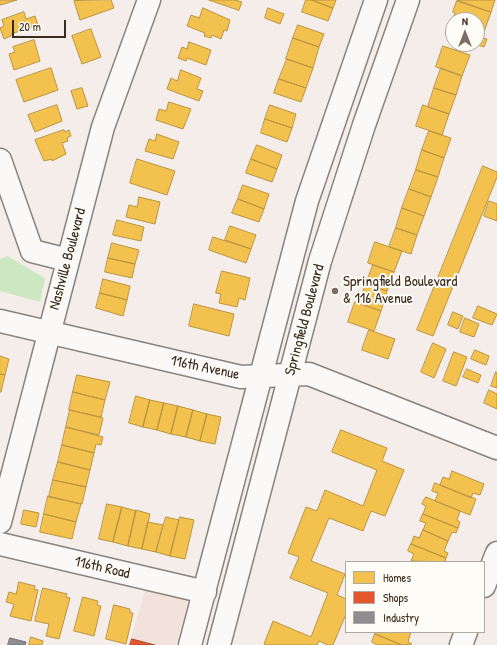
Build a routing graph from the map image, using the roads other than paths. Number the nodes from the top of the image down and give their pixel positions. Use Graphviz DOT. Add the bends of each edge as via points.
graph roads {
  1 [pos="149,0"];
  2 [pos="376,0"];
  3 [pos="408,0"];
  4 [pos="0,160"];
  5 [pos="68,260"];
  6 [pos="0,321"];
  7 [pos="49,333"];
  8 [pos="290,374"];
  9 [pos="261,376"];
  10 [pos="497,448"];
  11 [pos="0,522"];
  12 [pos="0,544"];
  13 [pos="497,553"];
  14 [pos="485,583"];
  15 [pos="205,592"];
  16 [pos="466,633"];
  17 [pos="190,645"];
  18 [pos="219,645"];
  19 [pos="461,645"];
  1 -- 5 [label="street, Nashville Boulevard" via="103,127"];
  2 -- 9 [label="street, Springfield Boulevard" via="307,201"];
  3 -- 8 [label="street, Springfield Boulevard" via="320,261"];
  4 -- 5 [label="street" via="32,251"];
  5 -- 7 [label="street, Nashville Boulevard"];
  6 -- 7 [label="street, 116th Avenue"];
  7 -- 9 [label="street, 116th Avenue" via="241,377"];
  7 -- 11 [label="street, Nashville Boulevard"];
  8 -- 9 [label="street, 116th Avenue"];
  8 -- 10 [label="street, 116th Avenue" via="309,374"];
  8 -- 18 [label="street, Springfield Boulevard"];
  9 -- 15 [label="street, Springfield Boulevard"];
  12 -- 15 [label="street, 116th Road"];
  13 -- 14 [label="street"];
  15 -- 17 [label="street, Springfield Boulevard"];
  16 -- 19 [label="street"];
}
